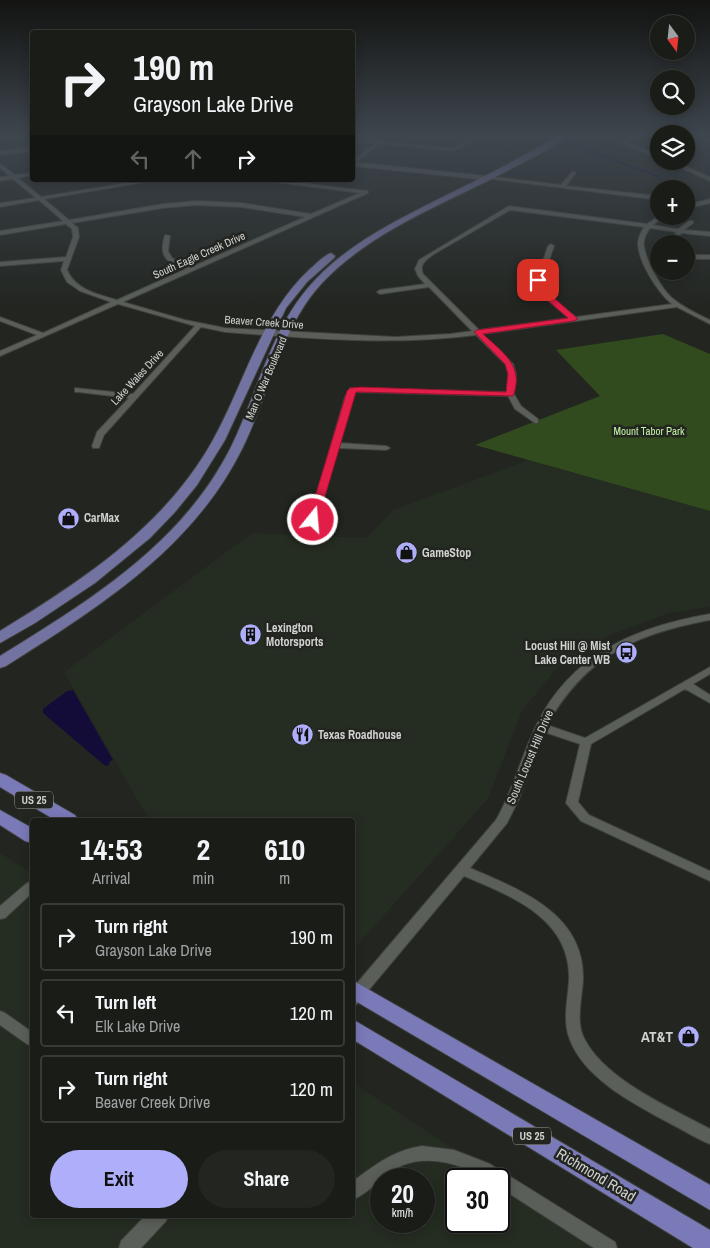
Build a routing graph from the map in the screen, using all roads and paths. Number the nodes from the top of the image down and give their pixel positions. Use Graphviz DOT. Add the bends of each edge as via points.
graph roads {
  1 [pos="31,192"];
  2 [pos="80,192"];
  3 [pos="365,192"];
  4 [pos="443,192"];
  5 [pos="460,192"];
  6 [pos="613,192"];
  7 [pos="650,197"];
  8 [pos="39,199"];
  9 [pos="710,202"];
  10 [pos="0,205"];
  11 [pos="695,205"];
  12 [pos="311,216"];
  13 [pos="69,222"];
  14 [pos="687,225"];
  15 [pos="648,226"];
  16 [pos="679,231"];
  17 [pos="0,233"];
  18 [pos="710,234"];
  19 [pos="677,235"];
  20 [pos="167,236"];
  21 [pos="551,246"];
  22 [pos="695,257"];
  23 [pos="710,257"];
  24 [pos="66,259"];
  25 [pos="0,264"];
  26 [pos="192,269"];
  27 [pos="431,285"];
  28 [pos="380,292"];
  29 [pos="118,303"];
  30 [pos="678,305"];
  31 [pos="0,319"];
  32 [pos="574,319"];
  33 [pos="710,322"];
  34 [pos="199,326"];
  35 [pos="477,332"];
  36 [pos="269,333"];
  37 [pos="285,334"];
  38 [pos="43,335"];
  39 [pos="0,354"];
  40 [pos="78,390"];
  41 [pos="510,394"];
  42 [pos="133,396"];
  43 [pos="535,421"];
  44 [pos="336,445"];
  45 [pos="96,446"];
  46 [pos="386,448"];
  47 [pos="313,520"];
  48 [pos="710,617"];
  49 [pos="0,638"];
  50 [pos="0,663"];
  51 [pos="710,670"];
  52 [pos="685,684"];
  53 [pos="710,700"];
  54 [pos="541,726"];
  55 [pos="586,742"];
  56 [pos="0,779"];
  57 [pos="0,816"];
  58 [pos="66,818"];
  59 [pos="30,835"];
  60 [pos="462,870"];
  61 [pos="710,876"];
  62 [pos="30,888"];
  63 [pos="0,914"];
  64 [pos="355,993"];
  65 [pos="0,1017"];
  66 [pos="355,1030"];
  67 [pos="30,1039"];
  68 [pos="710,1137"];
  69 [pos="355,1190"];
  70 [pos="710,1198"];
  71 [pos="156,1218"];
  72 [pos="710,1244"];
  73 [pos="128,1248"];
  74 [pos="609,1248"];
  1 -- 8 [label="street"];
  2 -- 8 [label="street"];
  3 -- 12 [label="street, South Eagle Creek Drive"];
  4 -- 36 [label="main road, Man O War Boulevard" via="386,222 316,268 280,310"];
  5 -- 37 [label="main road, Man O War Boulevard" via="371,240 328,271 306,296"];
  6 -- 7 [label="street"];
  8 -- 10 [label="street"];
  8 -- 13 [label="street"];
  9 -- 11 [label="street"];
  12 -- 13 [label="street" via="242,205 196,203"];
  12 -- 26 [label="street, South Eagle Creek Drive"];
  13 -- 17 [label="street"];
  13 -- 24 [label="street" via="76,234"];
  14 -- 16 [label="street"];
  15 -- 16 [label="street"];
  15 -- 27 [label="street" via="509,208 425,258 419,265 419,272"];
  15 -- 30 [label="street" via="641,239 641,251 661,290"];
  16 -- 18 [label="street"];
  16 -- 19 [label="street"];
  20 -- 26 [label="street" via="166,255 175,263"];
  21 -- 32 [label="street" via="538,284 547,297"];
  22 -- 23 [label="street"];
  24 -- 25 [label="street"];
  24 -- 29 [label="street, Beaver Creek Drive" via="64,270 69,281 82,290"];
  26 -- 29 [label="street, South Eagle Creek Drive"];
  27 -- 28 [label="street"];
  27 -- 35 [label="street"];
  29 -- 34 [label="street, Beaver Creek Drive"];
  29 -- 38 [label="street, South Eagle Creek Drive"];
  30 -- 32 [label="street, Beaver Creek Drive"];
  30 -- 33 [label="street"];
  31 -- 38 [label="street"];
  32 -- 35 [label="street, Beaver Creek Drive"];
  34 -- 36 [label="street, Beaver Creek Drive"];
  34 -- 42 [label="street, Lake Wales Drive"];
  35 -- 37 [label="street, Beaver Creek Drive" via="404,339"];
  35 -- 41 [label="street" via="509,364 512,374"];
  36 -- 37 [label="street, Beaver Creek Drive"];
  36 -- 49 [label="main road, Man O War Boulevard" via="212,453 178,500 115,561"];
  37 -- 50 [label="main road, Man O War Boulevard" via="222,476 181,530 113,588"];
  38 -- 39 [label="street, South Eagle Creek Drive"];
  40 -- 42 [label="street"];
  41 -- 43 [label="street" via="518,407"];
  41 -- 44 [label="street" via="353,390"];
  42 -- 45 [label="street, Lake Wales Drive" via="100,434"];
  44 -- 46 [label="street"];
  44 -- 47 [label="street"];
  48 -- 54 [label="street, South Locust Hill Drive" via="648,632 595,659 560,692"];
  51 -- 52 [label="street"];
  52 -- 53 [label="street"];
  52 -- 55 [label="street"];
  54 -- 55 [label="street"];
  54 -- 60 [label="street, South Locust Hill Drive" via="513,802 501,823"];
  55 -- 61 [label="street" via="572,803 578,812"];
  56 -- 58 [label="highway, US 25"];
  57 -- 59 [label="highway, US 25"];
  60 -- 64 [label="street, South Locust Hill Drive"];
  60 -- 68 [label="street" via="517,894 556,921 573,953 576,973 573,1021 577,1040 590,1060 631,1092"];
  62 -- 63 [label="street"];
  64 -- 70 [label="highway"];
  65 -- 67 [label="street"];
  66 -- 72 [label="highway, Richmond Road / US 25"];
  69 -- 74 [label="street" via="401,1158 445,1154 484,1169"];
  71 -- 73 [label="street"];
}
